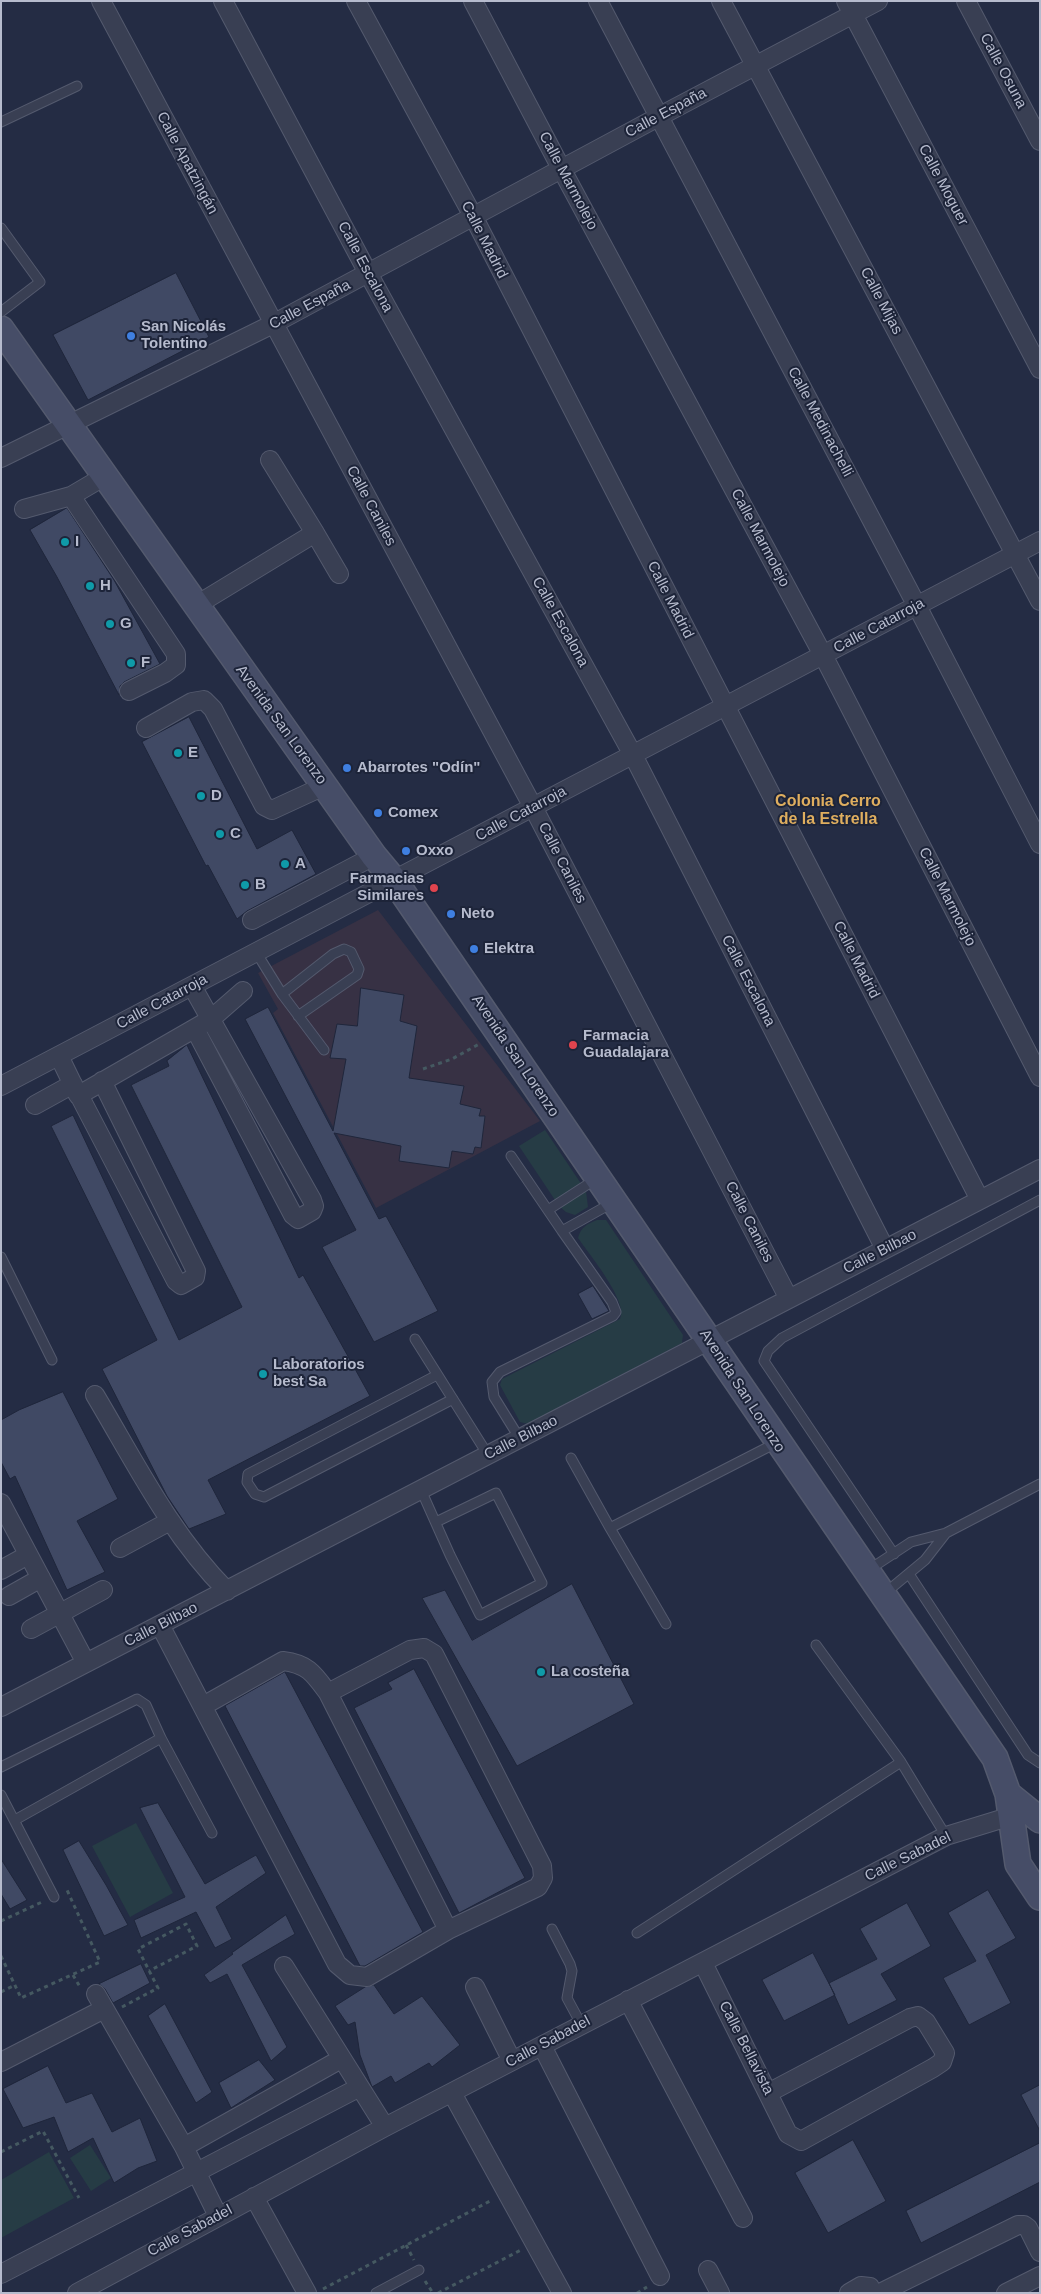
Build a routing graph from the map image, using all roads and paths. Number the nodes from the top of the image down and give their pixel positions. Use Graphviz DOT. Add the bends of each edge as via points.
graph roads {
  1 [pos="101,1"];
  2 [pos="223,1"];
  3 [pos="356,1"];
  4 [pos="473,1"];
  5 [pos="598,1"];
  6 [pos="721,1"];
  7 [pos="878,1"];
  8 [pos="966,1"];
  9 [pos="850,8"];
  10 [pos="756,65"];
  11 [pos="77,86"];
  12 [pos="660,116"];
  13 [pos="1,122"];
  14 [pos="1040,140"];
  15 [pos="562,170"];
  16 [pos="473,216"];
  17 [pos="1,228"];
  18 [pos="368,273"];
  19 [pos="1,312"];
  20 [pos="273,324"];
  21 [pos="1,329"];
  22 [pos="1040,369"];
  23 [pos="68,424"];
  24 [pos="1,458"];
  25 [pos="270,460"];
  26 [pos="105,476"];
  27 [pos="71,496"];
  28 [pos="24,509"];
  29 [pos="314,533"];
  30 [pos="1040,541"];
  31 [pos="1016,554"];
  32 [pos="339,574"];
  33 [pos="1040,601"];
  34 [pos="195,606"];
  35 [pos="917,606"];
  36 [pos="823,655"];
  37 [pos="129,692"];
  38 [pos="724,707"];
  39 [pos="146,728"];
  40 [pos="633,755"];
  41 [pos="324,786"];
  42 [pos="533,807"];
  43 [pos="1040,844"];
  44 [pos="374,856"];
  45 [pos="394,880"];
  46 [pos="252,920"];
  47 [pos="256,952"];
  48 [pos="192,986"];
  49 [pos="242,991"];
  50 [pos="282,994"];
  51 [pos="298,1016"];
  52 [pos="211,1019"];
  53 [pos="195,1029"];
  54 [pos="497,1030"];
  55 [pos="324,1050"];
  56 [pos="60,1056"];
  57 [pos="424,1069"];
  58 [pos="1040,1077"];
  59 [pos="102,1082"];
  60 [pos="1,1086"];
  61 [pos="76,1090"];
  62 [pos="34,1105"];
  63 [pos="512,1156"];
  64 [pos="1040,1169"];
  65 [pos="598,1177"];
  66 [pos="980,1200"];
  67 [pos="1040,1200"];
  68 [pos="614,1201"];
  69 [pos="548,1210"];
  70 [pos="562,1231"];
  71 [pos="885,1249"];
  72 [pos="1,1256"];
  73 [pos="789,1299"];
  74 [pos="415,1338"];
  75 [pos="709,1340"];
  76 [pos="52,1360"];
  77 [pos="437,1375"];
  78 [pos="95,1395"];
  79 [pos="453,1399"];
  80 [pos="520,1439"];
  81 [pos="776,1443"];
  82 [pos="488,1455"];
  83 [pos="571,1458"];
  84 [pos="1040,1484"];
  85 [pos="421,1490"];
  86 [pos="1,1503"];
  87 [pos="170,1521"];
  88 [pos="436,1522"];
  89 [pos="610,1528"];
  90 [pos="946,1533"];
  91 [pos="120,1548"];
  92 [pos="28,1554"];
  93 [pos="894,1554"];
  94 [pos="1,1570"];
  95 [pos="866,1572"];
  96 [pos="909,1574"];
  97 [pos="41,1578"];
  98 [pos="103,1590"];
  99 [pos="227,1591"];
  100 [pos="9,1596"];
  101 [pos="882,1596"];
  102 [pos="60,1613"];
  103 [pos="666,1624"];
  104 [pos="160,1625"];
  105 [pos="31,1629"];
  106 [pos="816,1645"];
  107 [pos="86,1663"];
  108 [pos="328,1693"];
  109 [pos="203,1706"];
  110 [pos="1,1707"];
  111 [pos="161,1738"];
  112 [pos="901,1762"];
  113 [pos="1040,1763"];
  114 [pos="1,1767"];
  115 [pos="1,1795"];
  116 [pos="1025,1809"];
  117 [pos="16,1820"];
  118 [pos="212,1834"];
  119 [pos="946,1836"];
  120 [pos="54,1897"];
  121 [pos="1040,1897"];
  122 [pos="1,1920"];
  123 [pos="552,1929"];
  124 [pos="448,1930"];
  125 [pos="637,1933"];
  126 [pos="1,1956"];
  127 [pos="703,1963"];
  128 [pos="284,1966"];
  129 [pos="149,1971"];
  130 [pos="15,1985"];
  131 [pos="475,1987"];
  132 [pos="1,1992"];
  133 [pos="628,2000"];
  134 [pos="102,2005"];
  135 [pos="582,2024"];
  136 [pos="542,2046"];
  137 [pos="341,2059"];
  138 [pos="512,2061"];
  139 [pos="1,2062"];
  140 [pos="358,2088"];
  141 [pos="452,2093"];
  142 [pos="768,2093"];
  143 [pos="385,2128"];
  144 [pos="184,2147"];
  145 [pos="1,2152"];
  146 [pos="197,2172"];
  147 [pos="506,2192"];
  148 [pos="254,2197"];
  149 [pos="79,2198"];
  150 [pos="218,2216"];
  151 [pos="743,2218"];
  152 [pos="534,2243"];
  153 [pos="1040,2252"];
  154 [pos="419,2270"];
  155 [pos="708,2270"];
  156 [pos="1,2274"];
  157 [pos="660,2276"];
  158 [pos="1040,2276"];
  159 [pos="77,2293"];
  160 [pos="307,2293"];
  161 [pos="315,2293"];
  162 [pos="376,2293"];
  163 [pos="438,2293"];
  164 [pos="562,2293"];
  165 [pos="720,2293"];
  166 [pos="849,2293"];
  167 [pos="874,2293"];
  168 [pos="880,2293"];
  169 [pos="1006,2293"];
  1 -- 20 [label="street, Calle Apatzingán"];
  2 -- 18 [label="street, Calle Escalona"];
  3 -- 16 [label="street, Calle Madrid"];
  4 -- 15 [label="street, Calle Marmolejo"];
  5 -- 12 [label="street, Calle Medinachelli"];
  6 -- 10 [label="street, Calle Mijas"];
  7 -- 9 [label="street, Calle España"];
  8 -- 14 [label="street, Calle Osuna"];
  9 -- 10 [label="street, Calle España"];
  9 -- 22 [label="street, Calle Moguer"];
  10 -- 12 [label="street, Calle España"];
  10 -- 31 [label="street, Calle Mijas"];
  11 -- 13 [label="lane"];
  12 -- 15 [label="street, Calle España"];
  12 -- 35 [label="street, Calle Medinachelli"];
  15 -- 16 [label="street, Calle España"];
  15 -- 36 [label="street, Calle Marmolejo"];
  16 -- 18 [label="street, Calle España"];
  16 -- 38 [label="street, Calle Madrid"];
  17 -- 19 [label="lane" via="40,282"];
  18 -- 20 [label="street, Calle España"];
  18 -- 40 [label="street, Calle Escalona"];
  20 -- 23 [label="street, Calle España"];
  20 -- 42 [label="street, Calle Caniles"];
  21 -- 23 [label="main road, Avenida San Lorenzo"];
  23 -- 24 [label="street, Calle España"];
  23 -- 26 [label="main road, Avenida San Lorenzo"];
  25 -- 29 [label="street"];
  26 -- 27 [label="street"];
  26 -- 34 [label="main road, Avenida San Lorenzo"];
  27 -- 28 [label="street"];
  27 -- 37 [label="street" via="176,654 176,665"];
  29 -- 32 [label="street"];
  29 -- 34 [label="street"];
  30 -- 31 [label="street, Calle Catarroja"];
  31 -- 33 [label="street, Calle Mijas"];
  31 -- 35 [label="street, Calle Catarroja"];
  34 -- 41 [label="main road, Avenida San Lorenzo"];
  35 -- 36 [label="street, Calle Catarroja"];
  35 -- 43 [label="street, Calle Medinachelli"];
  36 -- 38 [label="street, Calle Catarroja"];
  36 -- 58 [label="street, Calle Marmolejo"];
  38 -- 40 [label="street, Calle Catarroja"];
  38 -- 66 [label="street, Calle Madrid"];
  39 -- 41 [label="street" via="192,702 204,700 213,709 264,806 272,810"];
  40 -- 42 [label="street, Calle Catarroja"];
  40 -- 71 [label="street, Calle Escalona"];
  41 -- 44 [label="main road, Avenida San Lorenzo"];
  42 -- 45 [label="street, Calle Catarroja"];
  42 -- 73 [label="street, Calle Caniles"];
  44 -- 45 [label="main road, Avenida San Lorenzo"];
  44 -- 46 [label="street"];
  45 -- 47 [label="street, Calle Catarroja"];
  45 -- 54 [label="main road, Avenida San Lorenzo"];
  47 -- 48 [label="street, Calle Catarroja"];
  47 -- 50 [label="lane"];
  48 -- 52 [label="street"];
  48 -- 56 [label="street, Calle Catarroja"];
  49 -- 52 [label="street"];
  50 -- 51 [label="lane"];
  50 -- 51 [label="lane" via="333,954 344,949 350,952 359,969 357,975"];
  51 -- 55 [label="lane"];
  52 -- 53 [label="street"];
  52 -- 53 [label="street" via="314,1206 312,1211 298,1219 293,1215"];
  53 -- 59 [label="street"];
  54 -- 57 [label="path" via="452,1059"];
  54 -- 65 [label="main road, Avenida San Lorenzo"];
  56 -- 60 [label="street, Calle Catarroja"];
  56 -- 61 [label="street"];
  59 -- 61 [label="street"];
  59 -- 61 [label="street" via="196,1271 195,1277 181,1285 176,1281"];
  61 -- 62 [label="street"];
  63 -- 69 [label="lane"];
  64 -- 66 [label="street, Calle Bilbao"];
  65 -- 68 [label="main road, Avenida San Lorenzo"];
  65 -- 69 [label="lane"];
  66 -- 71 [label="street, Calle Bilbao"];
  67 -- 93 [label="lane" via="782,1338 768,1351 764,1361"];
  68 -- 70 [label="lane"];
  68 -- 75 [label="main road, Avenida San Lorenzo"];
  69 -- 70 [label="lane"];
  70 -- 80 [label="lane" via="616,1312 608,1320 500,1372 492,1382 494,1397"];
  71 -- 73 [label="street, Calle Bilbao"];
  72 -- 76 [label="lane"];
  73 -- 75 [label="street, Calle Bilbao"];
  74 -- 77 [label="lane"];
  75 -- 80 [label="street, Calle Bilbao"];
  75 -- 81 [label="main road, Avenida San Lorenzo"];
  77 -- 79 [label="lane"];
  77 -- 79 [label="lane" via="248,1474 248,1482 255,1494 264,1497"];
  78 -- 87 [label="street"];
  79 -- 82 [label="lane"];
  80 -- 82 [label="street, Calle Bilbao"];
  81 -- 89 [label="lane"];
  81 -- 95 [label="main road, Avenida San Lorenzo"];
  82 -- 85 [label="street, Calle Bilbao"];
  83 -- 89 [label="lane"];
  84 -- 90 [label="lane"];
  85 -- 88 [label="lane"];
  85 -- 99 [label="street, Calle Bilbao"];
  86 -- 92 [label="street"];
  87 -- 91 [label="street"];
  87 -- 99 [label="street"];
  88 -- 88 [label="lane" via="480,1615 542,1583 496,1492"];
  89 -- 103 [label="lane"];
  90 -- 93 [label="lane" via="912,1542"];
  90 -- 96 [label="lane"];
  92 -- 94 [label="street"];
  92 -- 97 [label="street"];
  93 -- 95 [label="lane"];
  95 -- 101 [label="main road, Avenida San Lorenzo"];
  96 -- 101 [label="lane"];
  96 -- 113 [label="lane" via="1028,1755"];
  97 -- 100 [label="street"];
  97 -- 102 [label="street"];
  98 -- 102 [label="street"];
  99 -- 104 [label="street, Calle Bilbao"];
  101 -- 116 [label="main road, Avenida San Lorenzo" via="995,1758"];
  102 -- 105 [label="street"];
  102 -- 107 [label="street"];
  104 -- 107 [label="street, Calle Bilbao"];
  104 -- 109 [label="street"];
  106 -- 112 [label="lane"];
  107 -- 110 [label="street, Calle Bilbao"];
  108 -- 109 [label="street" via="312,1672 298,1663 283,1661"];
  108 -- 124 [label="street"];
  108 -- 124 [label="street" via="410,1650 424,1648 434,1654 538,1857 543,1878 538,1887"];
  109 -- 124 [label="street" via="337,1964 350,1975 367,1976"];
  111 -- 114 [label="lane" via="146,1705 137,1699"];
  111 -- 117 [label="lane"];
  111 -- 118 [label="lane"];
  112 -- 119 [label="lane"];
  112 -- 125 [label="lane"];
  115 -- 117 [label="lane"];
  116 -- 119 [label="street, Calle Sabadel"];
  116 -- 121 [label="main road, Avenida San Lorenzo" via="1018,1864"];
  117 -- 120 [label="lane"];
  119 -- 127 [label="street, Calle Sabadel"];
  120 -- 122 [label="path"];
  120 -- 130 [label="path" via="68,1890 100,1962 21,1998"];
  123 -- 135 [label="lane" via="570,1964 572,1971 567,1998"];
  126 -- 130 [label="path"];
  127 -- 133 [label="street, Calle Sabadel"];
  127 -- 142 [label="street, Calle Bellavista"];
  128 -- 137 [label="street"];
  129 -- 129 [label="path" via="138,1949 186,1924 197,1946"];
  129 -- 134 [label="path" via="158,1988"];
  130 -- 132 [label="path"];
  131 -- 138 [label="street"];
  133 -- 135 [label="street, Calle Sabadel"];
  133 -- 151 [label="street"];
  134 -- 139 [label="street"];
  134 -- 144 [label="street"];
  135 -- 136 [label="street, Calle Sabadel"];
  136 -- 138 [label="street, Calle Sabadel"];
  136 -- 157 [label="street"];
  137 -- 140 [label="street"];
  137 -- 144 [label="street"];
  138 -- 141 [label="street, Calle Sabadel"];
  140 -- 143 [label="street"];
  140 -- 146 [label="street"];
  141 -- 143 [label="street, Calle Sabadel"];
  141 -- 147 [label="street"];
  142 -- 142 [label="street, Calle Bellavista" via="918,2016 926,2022 945,2052 942,2062 933,2068 801,2142 788,2134"];
  143 -- 148 [label="street, Calle Sabadel"];
  144 -- 146 [label="street"];
  145 -- 149 [label="path" via="43,2131"];
  146 -- 150 [label="street"];
  146 -- 156 [label="street"];
  147 -- 152 [label="street"];
  147 -- 161 [label="path"];
  148 -- 150 [label="street, Calle Sabadel"];
  148 -- 160 [label="street"];
  150 -- 159 [label="street, Calle Sabadel"];
  152 -- 163 [label="path"];
  152 -- 164 [label="street"];
  153 -- 168 [label="street" via="1028,2228 1018,2225"];
  154 -- 162 [label="lane"];
  155 -- 165 [label="street"];
  158 -- 169 [label="street"];
  166 -- 167 [label="street" via="861,2286 870,2288"];
}
